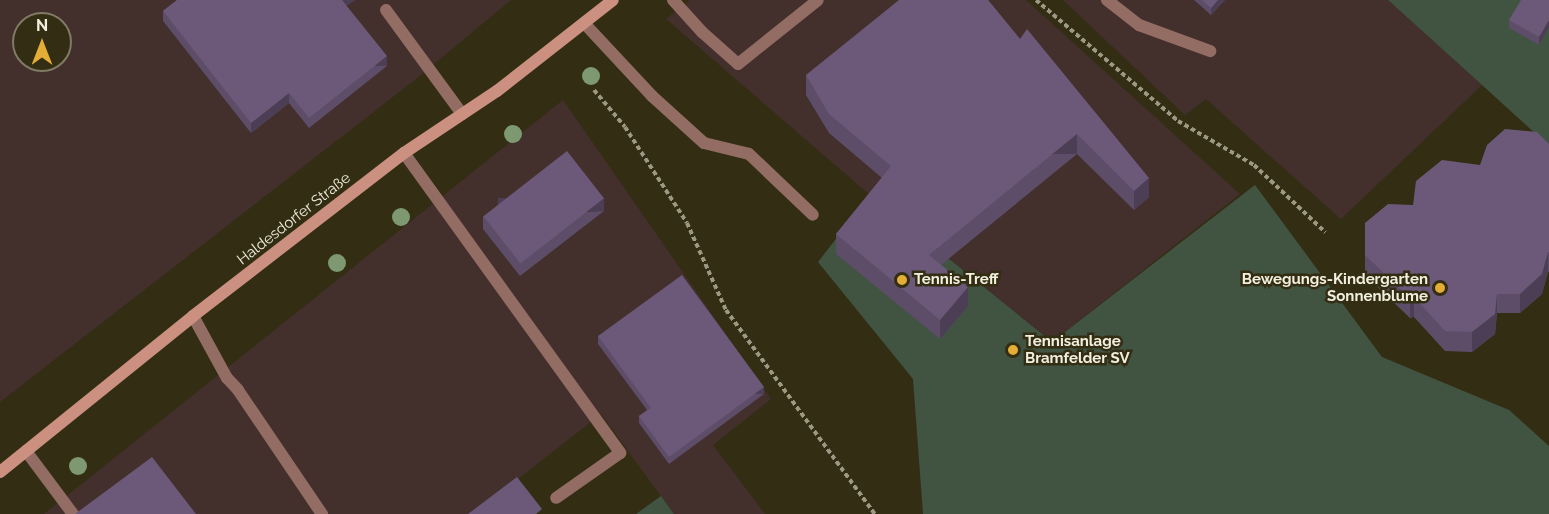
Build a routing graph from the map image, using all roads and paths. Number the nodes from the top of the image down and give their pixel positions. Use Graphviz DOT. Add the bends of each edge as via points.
graph roads {
  1 [pos="613,0"];
  2 [pos="673,0"];
  3 [pos="818,0"];
  4 [pos="1036,0"];
  5 [pos="1107,0"];
  6 [pos="386,10"];
  7 [pos="584,23"];
  8 [pos="1210,51"];
  9 [pos="594,90"];
  10 [pos="462,114"];
  11 [pos="404,153"];
  12 [pos="813,215"];
  13 [pos="1325,232"];
  14 [pos="193,316"];
  15 [pos="26,451"];
  16 [pos="0,472"];
  17 [pos="556,498"];
  18 [pos="73,514"];
  19 [pos="322,514"];
  20 [pos="875,514"];
  1 -- 7 [label="street, Haldesdorfer Straße"];
  2 -- 3 [label="lane" via="738,64"];
  4 -- 13 [label="path" via="1178,121 1254,165"];
  5 -- 8 [label="lane" via="1139,25"];
  6 -- 10 [label="lane"];
  7 -- 10 [label="street, Haldesdorfer Straße"];
  7 -- 12 [label="lane" via="652,96 704,142 749,154"];
  9 -- 20 [label="path" via="625,127 687,223 726,310"];
  10 -- 11 [label="street, Haldesdorfer Straße"];
  11 -- 14 [label="street, Haldesdorfer Straße"];
  11 -- 17 [label="lane" via="620,453"];
  14 -- 15 [label="street, Haldesdorfer Straße"];
  14 -- 19 [label="lane" via="226,378"];
  15 -- 16 [label="street, Haldesdorfer Straße"];
  15 -- 18 [label="lane"];
}
